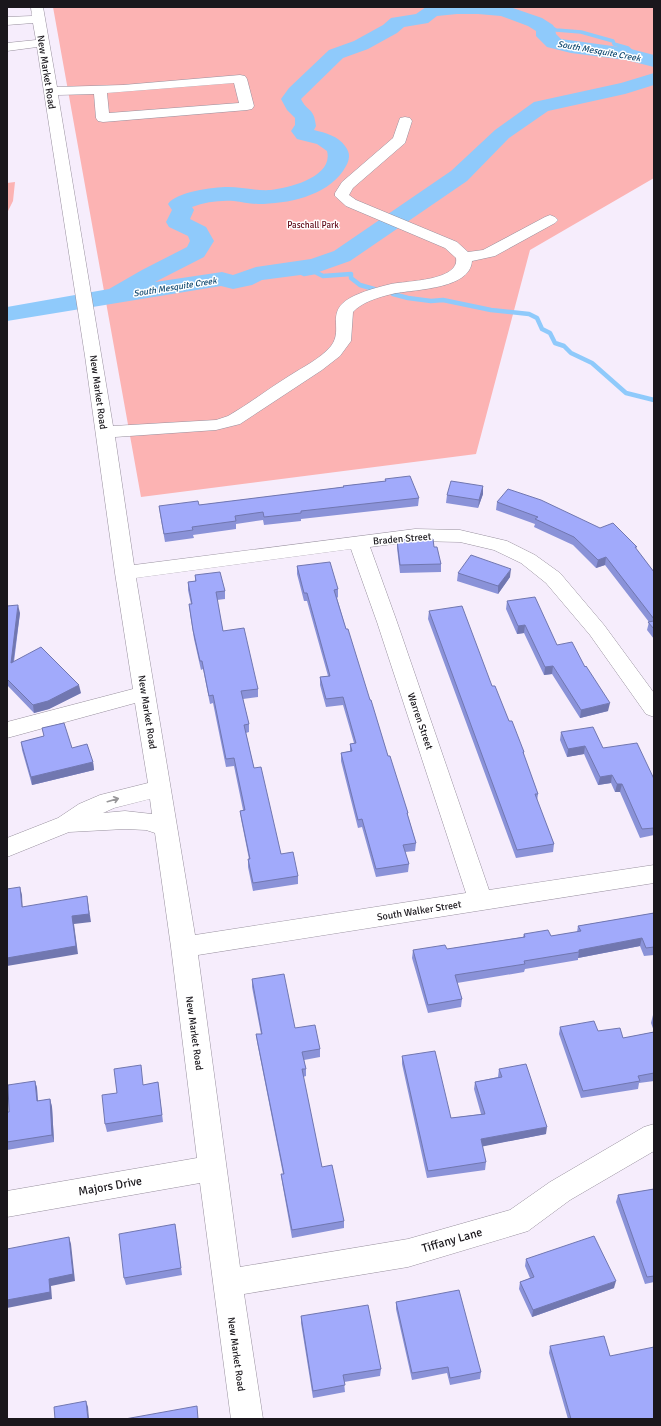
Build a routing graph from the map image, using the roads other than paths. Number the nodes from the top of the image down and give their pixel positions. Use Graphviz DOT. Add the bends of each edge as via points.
graph roads {
  1 [pos="37,13"];
  2 [pos="7,21"];
  3 [pos="42,43"];
  4 [pos="7,47"];
  5 [pos="100,90"];
  6 [pos="50,91"];
  7 [pos="404,121"];
  8 [pos="550,220"];
  9 [pos="463,257"];
  10 [pos="105,432"];
  11 [pos="358,542"];
  12 [pos="125,573"];
  13 [pos="145,693"];
  14 [pos="654,708"];
  15 [pos="7,730"];
  16 [pos="160,788"];
  17 [pos="66,824"];
  18 [pos="166,827"];
  19 [pos="9,843"];
  20 [pos="654,874"];
  21 [pos="481,901"];
  22 [pos="184,947"];
  23 [pos="654,1136"];
  24 [pos="214,1168"];
  25 [pos="7,1204"];
  26 [pos="227,1283"];
  27 [pos="247,1419"];
  1 -- 2 [label="street"];
  1 -- 3 [label="street, New Market Road"];
  3 -- 4 [label="street"];
  3 -- 6 [label="street, New Market Road"];
  5 -- 5 [label="street" via="240,79 247,106 104,118"];
  5 -- 6 [label="street"];
  6 -- 10 [label="street, New Market Road"];
  7 -- 9 [label="street" via="400,140 347,185 342,196 351,203 444,242 457,249"];
  8 -- 9 [label="street" via="483,255"];
  9 -- 10 [label="street" via="465,262 462,269 446,280 383,292 348,305 344,312 344,335 339,348 233,420 216,425"];
  10 -- 12 [label="street, New Market Road"];
  11 -- 12 [label="street, Braden Street"];
  11 -- 14 [label="street, Braden Street" via="414,535 460,536 500,545 528,559 552,578 592,624"];
  11 -- 21 [label="street, Warren Street"];
  12 -- 13 [label="street, New Market Road"];
  13 -- 15 [label="street"];
  13 -- 16 [label="street, New Market Road"];
  17 -- 16 [label="street, one-way" via="87,810 108,801"];
  16 -- 18 [label="street, New Market Road"];
  17 -- 18 [label="street" via="146,820"];
  17 -- 19 [label="street"];
  18 -- 22 [label="street, New Market Road"];
  20 -- 21 [label="street, South Walker Street"];
  21 -- 22 [label="street, South Walker Street"];
  22 -- 24 [label="street, New Market Road"];
  23 -- 26 [label="street, Tiffany Lane" via="560,1191 518,1221 408,1253"];
  24 -- 25 [label="street, Majors Drive"];
  24 -- 26 [label="street, New Market Road"];
  26 -- 27 [label="street, New Market Road"];
}
